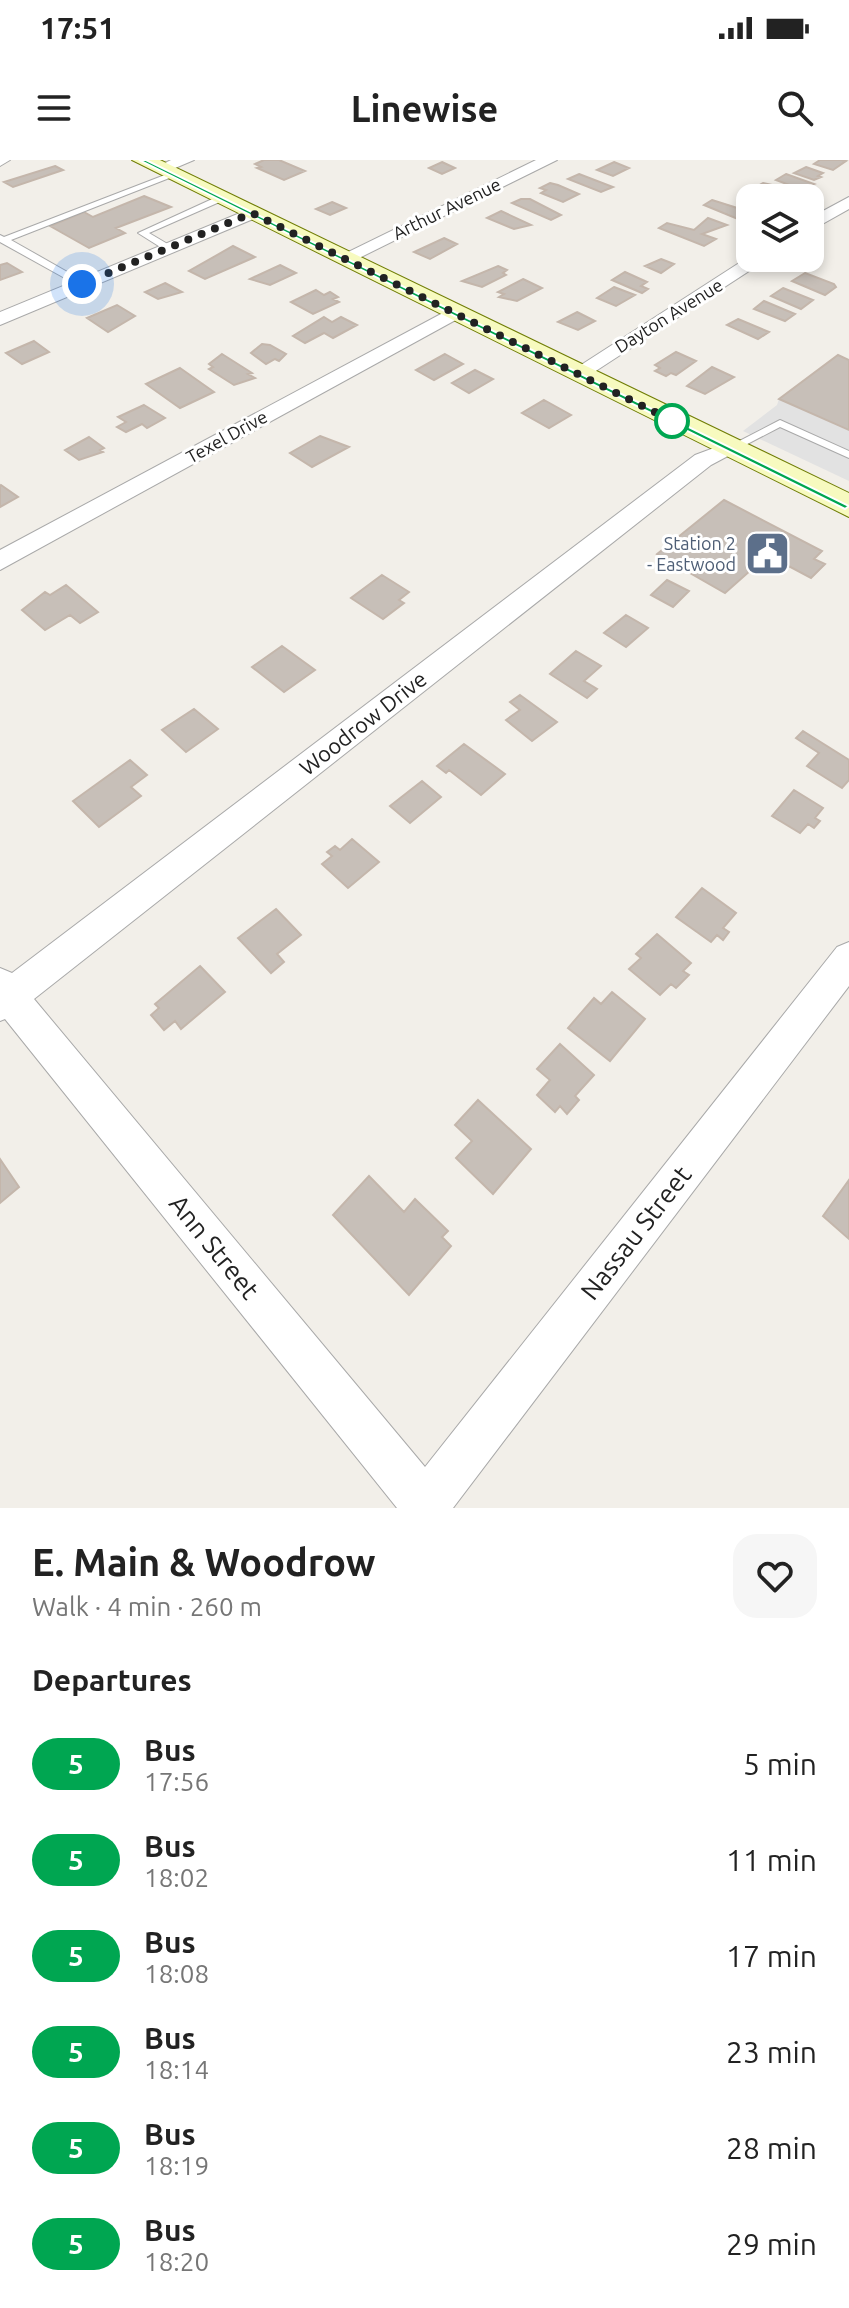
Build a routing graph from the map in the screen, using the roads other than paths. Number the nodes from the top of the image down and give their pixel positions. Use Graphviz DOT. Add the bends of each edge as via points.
graph roads {
  1 [pos="549,160"];
  2 [pos="166,166"];
  3 [pos="221,198"];
  4 [pos="849,202"];
  5 [pos="252,213"];
  6 [pos="824,217"];
  7 [pos="2,239"];
  8 [pos="168,248"];
  9 [pos="345,258"];
  10 [pos="738,272"];
  11 [pos="82,284"];
  12 [pos="454,313"];
  13 [pos="0,319"];
  14 [pos="578,374"];
  15 [pos="730,449"];
  16 [pos="849,455"];
  17 [pos="849,506"];
  18 [pos="0,561"];
  19 [pos="849,958"];
  20 [pos="3,995"];
  21 [pos="426,1507"];
  1 -- 9 [label="street, Arthur Avenue"];
  2 -- 3 [label="street"];
  2 -- 7 [label="lane"];
  3 -- 5 [label="street"];
  3 -- 8 [label="lane" via="142,233"];
  4 -- 6 [label="street"];
  5 -- 8 [label="street"];
  5 -- 9 [label="street"];
  7 -- 11 [label="lane"];
  8 -- 11 [label="street"];
  9 -- 12 [label="street"];
  10 -- 14 [label="street, Dayton Avenue"];
  11 -- 13 [label="street"];
  12 -- 14 [label="street"];
  12 -- 18 [label="street, Texel Drive"];
  14 -- 15 [label="street"];
  15 -- 16 [label="lane" via="780,423"];
  15 -- 17 [label="street"];
  15 -- 20 [label="street, Woodrow Drive" via="703,460"];
  19 -- 21 [label="street, Nassau Street"];
  20 -- 21 [label="street, Ann Street"];
}
